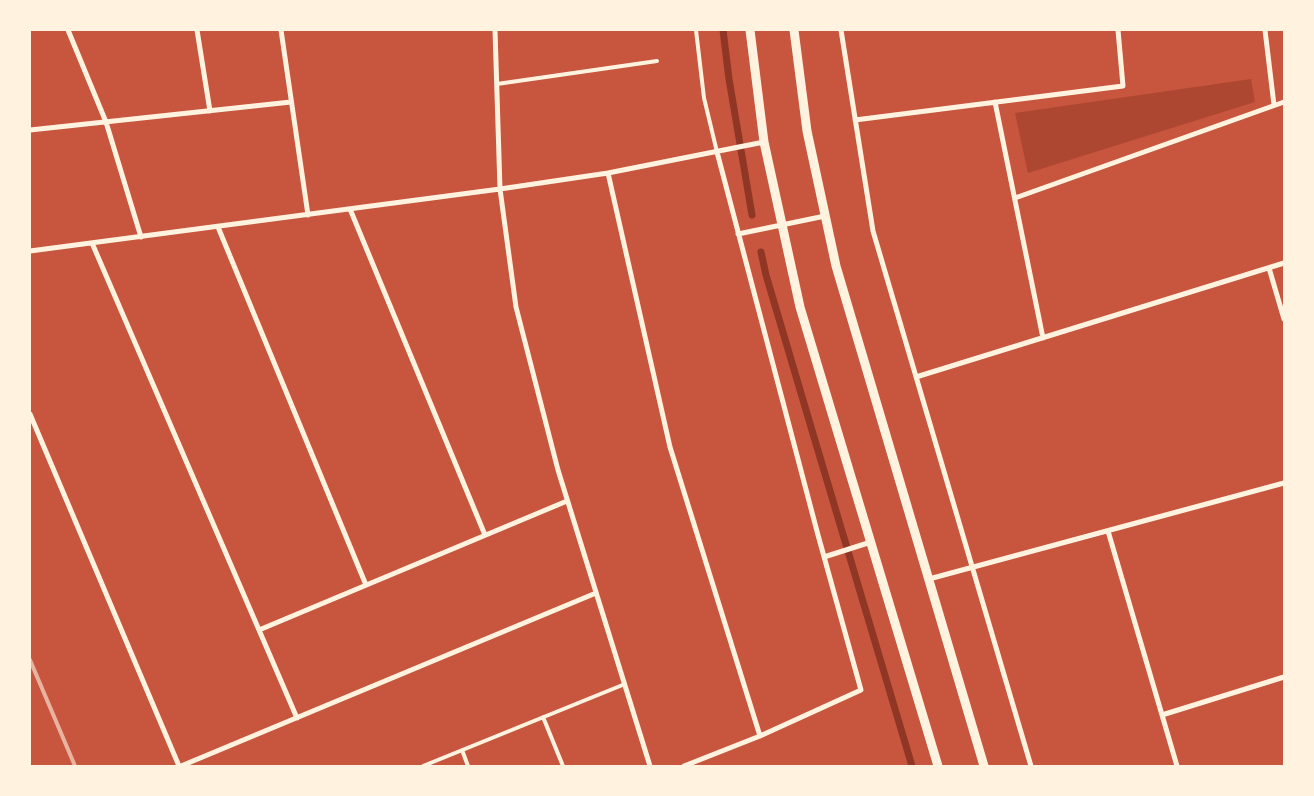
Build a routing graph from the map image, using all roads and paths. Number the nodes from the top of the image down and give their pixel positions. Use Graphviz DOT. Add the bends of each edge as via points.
graph roads {
  1 [pos="68,30"];
  2 [pos="197,30"];
  3 [pos="281,30"];
  4 [pos="495,30"];
  5 [pos="696,30"];
  6 [pos="750,30"];
  7 [pos="794,30"];
  8 [pos="841,30"];
  9 [pos="1118,30"];
  10 [pos="1265,30"];
  11 [pos="657,61"];
  12 [pos="497,84"];
  13 [pos="291,102"];
  14 [pos="995,102"];
  15 [pos="1284,102"];
  16 [pos="1274,105"];
  17 [pos="210,111"];
  18 [pos="855,120"];
  19 [pos="106,122"];
  20 [pos="30,130"];
  21 [pos="764,142"];
  22 [pos="717,152"];
  23 [pos="608,173"];
  24 [pos="500,189"];
  25 [pos="1015,198"];
  26 [pos="350,209"];
  27 [pos="308,215"];
  28 [pos="825,216"];
  29 [pos="782,225"];
  30 [pos="218,226"];
  31 [pos="738,234"];
  32 [pos="141,237"];
  33 [pos="92,243"];
  34 [pos="30,252"];
  35 [pos="1284,263"];
  36 [pos="1269,268"];
  37 [pos="1284,319"];
  38 [pos="1043,338"];
  39 [pos="916,377"];
  40 [pos="30,414"];
  41 [pos="1284,483"];
  42 [pos="567,501"];
  43 [pos="1108,531"];
  44 [pos="485,535"];
  45 [pos="871,542"];
  46 [pos="824,558"];
  47 [pos="973,567"];
  48 [pos="929,579"];
  49 [pos="366,585"];
  50 [pos="596,594"];
  51 [pos="259,630"];
  52 [pos="1284,677"];
  53 [pos="625,684"];
  54 [pos="1162,715"];
  55 [pos="543,717"];
  56 [pos="297,718"];
  57 [pos="760,736"];
  58 [pos="462,750"];
  59 [pos="180,766"];
  60 [pos="423,766"];
  61 [pos="468,766"];
  62 [pos="563,766"];
  63 [pos="650,766"];
  64 [pos="684,766"];
  65 [pos="938,766"];
  66 [pos="984,766"];
  67 [pos="1031,766"];
  68 [pos="1177,766"];
  1 -- 19 [label="street"];
  2 -- 17 [label="street"];
  3 -- 13 [label="street"];
  4 -- 12 [label="street"];
  5 -- 22 [label="lane" via="704,98"];
  6 -- 21 [label="street"];
  7 -- 28 [label="street" via="807,130"];
  8 -- 18 [label="street"];
  9 -- 14 [label="street" via="1124,86"];
  10 -- 16 [label="street"];
  11 -- 12 [label="lane"];
  12 -- 24 [label="street"];
  13 -- 17 [label="street"];
  13 -- 27 [label="street"];
  14 -- 18 [label="street"];
  14 -- 25 [label="street"];
  15 -- 16 [label="street"];
  16 -- 25 [label="street"];
  17 -- 19 [label="street"];
  18 -- 39 [label="street" via="873,231"];
  19 -- 20 [label="street"];
  19 -- 32 [label="street"];
  21 -- 22 [label="street"];
  21 -- 29 [label="street"];
  22 -- 23 [label="street"];
  22 -- 31 [label="street"];
  23 -- 24 [label="street"];
  23 -- 57 [label="street" via="670,447"];
  24 -- 26 [label="street"];
  24 -- 42 [label="street" via="516,307"];
  25 -- 38 [label="street"];
  26 -- 27 [label="street"];
  26 -- 44 [label="street"];
  27 -- 30 [label="street"];
  28 -- 29 [label="street"];
  28 -- 48 [label="street" via="836,266"];
  29 -- 31 [label="street"];
  29 -- 45 [label="street" via="800,307"];
  30 -- 32 [label="street"];
  30 -- 49 [label="street"];
  31 -- 46 [label="street"];
  32 -- 33 [label="street"];
  33 -- 34 [label="street"];
  33 -- 51 [label="street"];
  35 -- 36 [label="street"];
  36 -- 37 [label="street"];
  36 -- 38 [label="street"];
  38 -- 39 [label="street"];
  39 -- 47 [label="street"];
  40 -- 59 [label="street"];
  41 -- 43 [label="street"];
  42 -- 44 [label="street"];
  42 -- 50 [label="street"];
  43 -- 47 [label="street"];
  43 -- 54 [label="street"];
  44 -- 49 [label="street"];
  45 -- 46 [label="street"];
  45 -- 65 [label="street"];
  46 -- 57 [label="street" via="861,690"];
  47 -- 48 [label="street"];
  47 -- 67 [label="street"];
  48 -- 66 [label="street"];
  49 -- 51 [label="street"];
  50 -- 53 [label="street"];
  50 -- 56 [label="street"];
  51 -- 56 [label="street"];
  52 -- 54 [label="street"];
  53 -- 55 [label="lane"];
  53 -- 63 [label="street"];
  54 -- 68 [label="street"];
  55 -- 58 [label="lane"];
  55 -- 62 [label="lane"];
  56 -- 59 [label="street"];
  57 -- 64 [label="street"];
  58 -- 60 [label="lane"];
  58 -- 61 [label="lane"];
}
